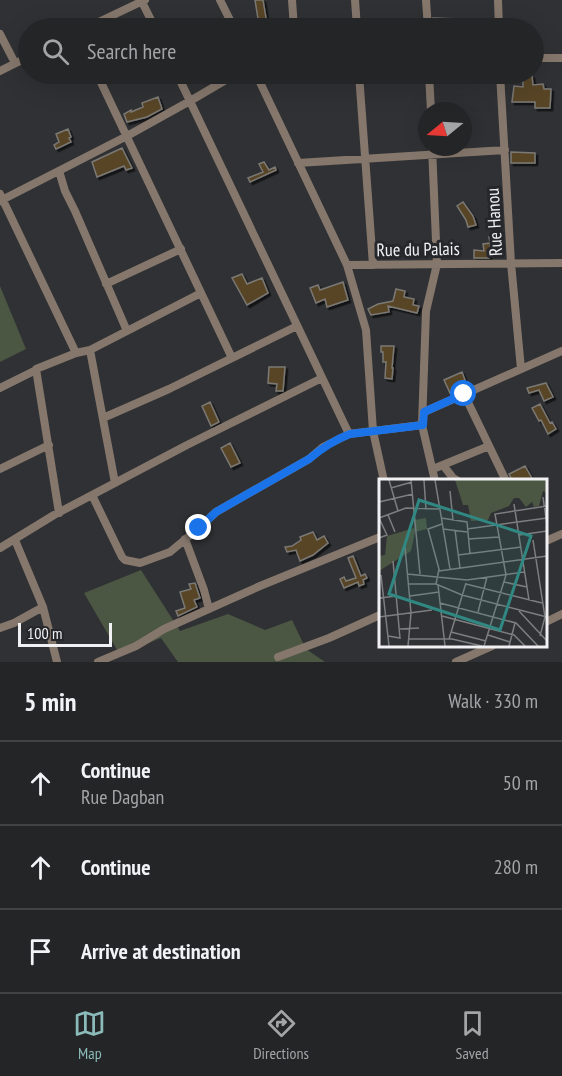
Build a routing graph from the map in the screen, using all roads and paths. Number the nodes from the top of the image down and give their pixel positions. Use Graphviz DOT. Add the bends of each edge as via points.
graph roads {
  1 [pos="220,0"];
  2 [pos="292,0"];
  3 [pos="355,0"];
  4 [pos="426,0"];
  5 [pos="498,0"];
  6 [pos="143,1"];
  7 [pos="107,18"];
  8 [pos="151,18"];
  9 [pos="229,18"];
  10 [pos="293,18"];
  11 [pos="356,18"];
  12 [pos="427,18"];
  13 [pos="499,18"];
  14 [pos="0,34"];
  15 [pos="544,58"];
  16 [pos="562,58"];
  17 [pos="18,62"];
  18 [pos="15,63"];
  19 [pos="0,71"];
  20 [pos="102,84"];
  21 [pos="182,84"];
  22 [pos="219,84"];
  23 [pos="261,84"];
  24 [pos="360,84"];
  25 [pos="429,84"];
  26 [pos="501,84"];
  27 [pos="190,101"];
  28 [pos="430,102"];
  29 [pos="127,136"];
  30 [pos="472,150"];
  31 [pos="505,150"];
  32 [pos="418,152"];
  33 [pos="432,156"];
  34 [pos="366,158"];
  35 [pos="298,163"];
  36 [pos="59,171"];
  37 [pos="1,198"];
  38 [pos="180,249"];
  39 [pos="512,263"];
  40 [pos="562,263"];
  41 [pos="437,264"];
  42 [pos="347,265"];
  43 [pos="373,265"];
  44 [pos="106,284"];
  45 [pos="201,293"];
  46 [pos="297,326"];
  47 [pos="126,332"];
  48 [pos="90,350"];
  49 [pos="562,351"];
  50 [pos="76,353"];
  51 [pos="232,358"];
  52 [pos="521,369"];
  53 [pos="36,370"];
  54 [pos="322,378"];
  55 [pos="0,388"];
  56 [pos="464,394"];
  57 [pos="424,412"];
  58 [pos="103,418"];
  59 [pos="423,425"];
  60 [pos="373,431"];
  61 [pos="350,434"];
  62 [pos="49,445"];
  63 [pos="489,446"];
  64 [pos="443,465"];
  65 [pos="0,469"];
  66 [pos="433,469"];
  67 [pos="384,479"];
  68 [pos="435,479"];
  69 [pos="456,479"];
  70 [pos="506,479"];
  71 [pos="115,483"];
  72 [pos="92,495"];
  73 [pos="59,513"];
  74 [pos="562,534"];
  75 [pos="379,538"];
  76 [pos="185,539"];
  77 [pos="15,540"];
  78 [pos="547,542"];
  79 [pos="0,548"];
  80 [pos="43,607"];
  81 [pos="209,609"];
  82 [pos="379,616"];
  83 [pos="0,628"];
  84 [pos="488,647"];
  85 [pos="278,657"];
  86 [pos="57,662"];
  87 [pos="98,662"];
  88 [pos="459,662"];
  1 -- 9 [label="street"];
  2 -- 10 [label="street"];
  3 -- 11 [label="street"];
  4 -- 12 [label="street"];
  5 -- 13 [label="street"];
  6 -- 7 [label="street"];
  6 -- 8 [label="street"];
  14 -- 18 [label="street"];
  15 -- 16 [label="street"];
  17 -- 18 [label="street"];
  18 -- 19 [label="street"];
  20 -- 29 [label="street"];
  21 -- 27 [label="street"];
  22 -- 27 [label="street"];
  23 -- 35 [label="street"];
  24 -- 34 [label="street"];
  25 -- 28 [label="street"];
  26 -- 31 [label="street, Rue Hanou"];
  27 -- 29 [label="street"];
  27 -- 46 [label="street"];
  29 -- 36 [label="street"];
  29 -- 38 [label="street"];
  30 -- 31 [label="street"];
  31 -- 39 [label="street, Rue Hanou"];
  32 -- 34 [label="street"];
  33 -- 41 [label="street"];
  34 -- 35 [label="street"];
  34 -- 43 [label="street"];
  35 -- 42 [label="street"];
  36 -- 37 [label="street"];
  36 -- 44 [label="street"];
  37 -- 50 [label="street"];
  38 -- 44 [label="street"];
  38 -- 45 [label="street"];
  39 -- 40 [label="street, Rue du Palais"];
  39 -- 41 [label="street, Rue du Palais"];
  39 -- 52 [label="street, Rue Hanou"];
  41 -- 43 [label="street, Rue du Palais"];
  41 -- 57 [label="street" via="426,311"];
  42 -- 43 [label="street, Rue du Palais"];
  42 -- 60 [label="street" via="366,330"];
  44 -- 47 [label="street"];
  45 -- 47 [label="street"];
  45 -- 51 [label="street"];
  46 -- 51 [label="street"];
  46 -- 54 [label="street"];
  47 -- 48 [label="street"];
  48 -- 50 [label="street"];
  48 -- 58 [label="street"];
  49 -- 52 [label="street"];
  50 -- 53 [label="street"];
  51 -- 58 [label="street"];
  52 -- 56 [label="street"];
  53 -- 55 [label="street"];
  53 -- 62 [label="street"];
  54 -- 61 [label="street"];
  54 -- 71 [label="street"];
  56 -- 57 [label="street"];
  56 -- 63 [label="street"];
  57 -- 59 [label="street"];
  58 -- 71 [label="street"];
  59 -- 60 [label="street"];
  59 -- 66 [label="street"];
  60 -- 61 [label="street"];
  60 -- 67 [label="street"];
  61 -- 76 [label="street" via="216,512"];
  62 -- 65 [label="street"];
  62 -- 73 [label="street"];
  63 -- 64 [label="street"];
  63 -- 70 [label="street"];
  64 -- 66 [label="street"];
  64 -- 69 [label="street"];
  66 -- 68 [label="street"];
  71 -- 72 [label="street"];
  72 -- 73 [label="street"];
  72 -- 76 [label="street" via="125,560 140,564 170,552"];
  73 -- 77 [label="street"];
  74 -- 78 [label="street"];
  75 -- 81 [label="street"];
  76 -- 81 [label="street"];
  77 -- 79 [label="street"];
  77 -- 80 [label="street"];
  80 -- 83 [label="street"];
  80 -- 86 [label="street"];
  81 -- 87 [label="street"];
  82 -- 85 [label="street"];
  84 -- 88 [label="street"];
}
